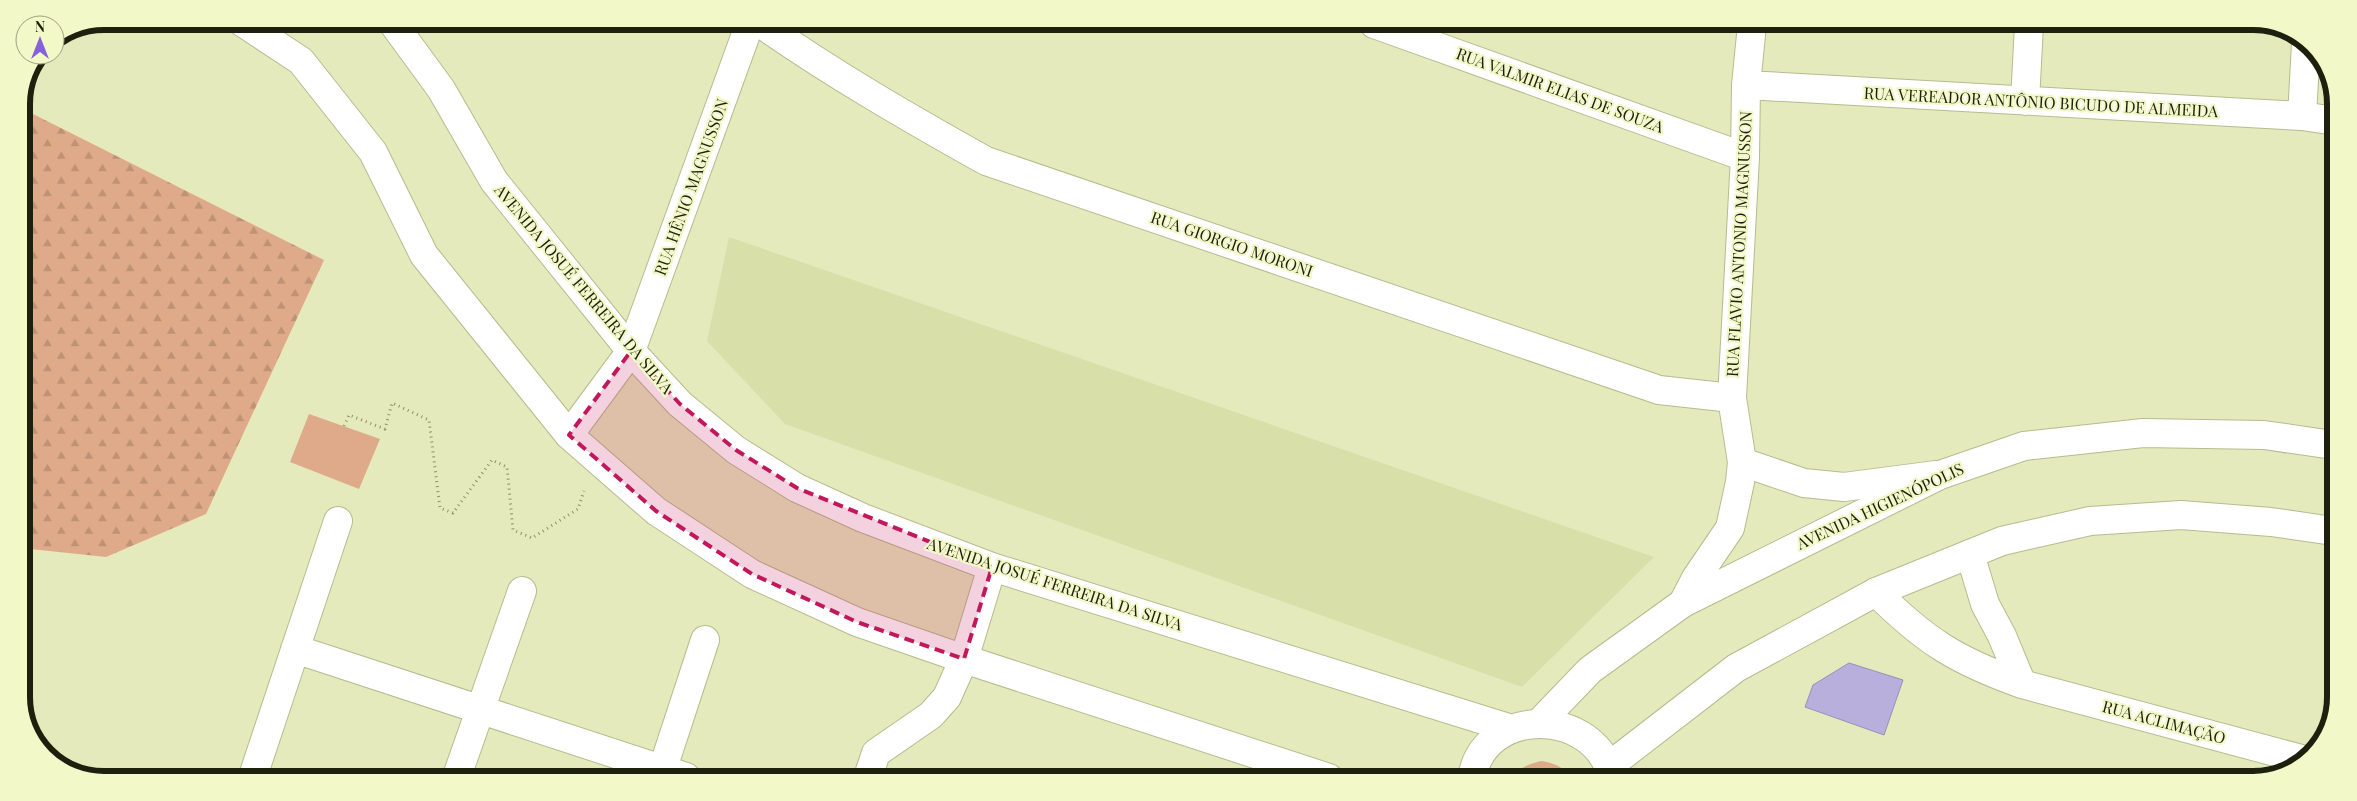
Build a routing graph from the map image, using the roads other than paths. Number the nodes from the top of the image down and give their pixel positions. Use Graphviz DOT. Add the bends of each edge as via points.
graph roads {
  1 [pos="254,30"];
  2 [pos="398,30"];
  3 [pos="747,30"];
  4 [pos="772,30"];
  5 [pos="1391,30"];
  6 [pos="1751,30"];
  7 [pos="2029,30"];
  8 [pos="2306,53"];
  9 [pos="1746,85"];
  10 [pos="2025,101"];
  11 [pos="2302,116"];
  12 [pos="2327,120"];
  13 [pos="1745,157"];
  14 [pos="631,350"];
  15 [pos="1732,398"];
  16 [pos="569,436"];
  17 [pos="2327,444"];
  18 [pos="1742,462"];
  19 [pos="1940,475"];
  20 [pos="338,521"];
  21 [pos="2327,530"];
  22 [pos="1970,554"];
  23 [pos="992,567"];
  24 [pos="522,591"];
  25 [pos="1876,592"];
  26 [pos="1683,603"];
  27 [pos="706,640"];
  28 [pos="295,649"];
  29 [pos="964,659"];
  30 [pos="2022,684"];
  31 [pos="480,709"];
  32 [pos="1540,722"];
  33 [pos="1512,729"];
  34 [pos="2296,757"];
  35 [pos="255,771"];
  36 [pos="459,771"];
  37 [pos="661,771"];
  38 [pos="671,771"];
  39 [pos="870,771"];
  40 [pos="1308,771"];
  41 [pos="1474,771"];
  42 [pos="1610,771"];
  43 [pos="1612,771"];
  1 -- 16 [label="street" via="301,61 374,152 424,255"];
  2 -- 14 [label="street, AVENIDA JOSUÉ FERREIRA DA SILVA" via="441,89 494,181"];
  3 -- 14 [label="street, RUA HÊNIO MAGNUSSON"];
  4 -- 15 [label="street, RUA GIORGIO MORONI" via="901,114 986,161 1659,390"];
  5 -- 13 [label="street, RUA VALMIR ELIAS DE SOUZA"];
  6 -- 9 [label="street, RUA FLAVIO ANTONIO MAGNUSSON"];
  7 -- 10 [label="street"];
  8 -- 11 [label="street"];
  9 -- 10 [label="street, RUA VEREADOR ANTÔNIO BICUDO DE ALMEIDA"];
  9 -- 13 [label="street, RUA FLAVIO ANTONIO MAGNUSSON"];
  10 -- 11 [label="street, RUA VEREADOR ANTÔNIO BICUDO DE ALMEIDA"];
  11 -- 12 [label="street, RUA VEREADOR ANTÔNIO BICUDO DE ALMEIDA"];
  13 -- 15 [label="street, RUA FLAVIO ANTONIO MAGNUSSON"];
  14 -- 16 [label="street, RUA HÊNIO MAGNUSSON"];
  14 -- 23 [label="street, AVENIDA JOSUÉ FERREIRA DA SILVA" via="680,404 736,450 797,488 863,518"];
  15 -- 18 [label="street, RUA FLAVIO ANTONIO MAGNUSSON"];
  16 -- 29 [label="street" via="656,511 752,574 858,622"];
  17 -- 19 [label="street, AVENIDA HIGIENÓPOLIS" via="2264,436 2143,433 2024,446"];
  18 -- 19 [label="street" via="1804,483 1844,487"];
  18 -- 26 [label="street, RUA FLAVIO ANTONIO MAGNUSSON" via="1730,528"];
  19 -- 26 [label="street, AVENIDA HIGIENÓPOLIS"];
  20 -- 28 [label="street"];
  21 -- 22 [label="street" via="2181,515 2090,521 2002,541"];
  22 -- 25 [label="street"];
  22 -- 30 [label="street" via="1985,604"];
  23 -- 29 [label="street"];
  23 -- 33 [label="street, AVENIDA JOSUÉ FERREIRA DA SILVA"];
  24 -- 31 [label="street"];
  25 -- 30 [label="street, RUA ACLIMAÇÃO" via="1907,623 1942,649 1980,670"];
  25 -- 43 [label="street" via="1736,668"];
  26 -- 32 [label="street, AVENIDA HIGIENÓPOLIS" via="1590,670"];
  27 -- 38 [label="street"];
  28 -- 31 [label="street"];
  28 -- 35 [label="street"];
  29 -- 39 [label="street" via="947,696 931,714 876,753"];
  29 -- 40 [label="street"];
  30 -- 34 [label="street, RUA ACLIMAÇÃO"];
  31 -- 36 [label="street"];
  31 -- 37 [label="street"];
  32 -- 33 [label="street"];
  32 -- 42 [label="street" via="1568,728 1593,743"];
  33 -- 41 [label="street" via="1489,745"];
}
